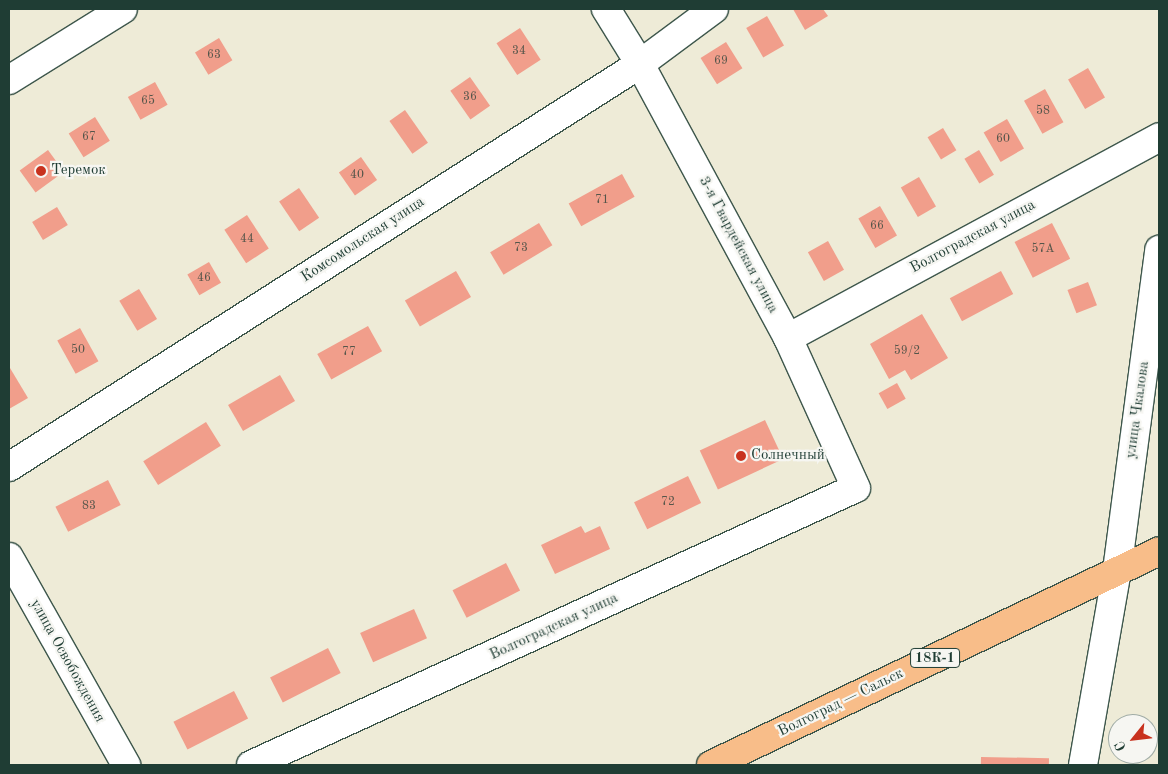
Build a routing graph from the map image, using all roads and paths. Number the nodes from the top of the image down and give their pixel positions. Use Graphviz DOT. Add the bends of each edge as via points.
graph roads {
  1 [pos="123,9"];
  2 [pos="606,9"];
  3 [pos="714,9"];
  4 [pos="640,64"];
  5 [pos="9,80"];
  6 [pos="1159,137"];
  7 [pos="1159,250"];
  8 [pos="788,338"];
  9 [pos="9,467"];
  10 [pos="856,488"];
  11 [pos="1159,551"];
  12 [pos="9,557"];
  13 [pos="1117,571"];
  14 [pos="126,765"];
  15 [pos="251,765"];
  16 [pos="711,765"];
  17 [pos="1083,765"];
  1 -- 5 [label="street"];
  2 -- 4 [label="street, 3-я Гвардейская улица"];
  3 -- 4 [label="street, Комсомольская улица"];
  4 -- 8 [label="street, 3-я Гвардейская улица"];
  4 -- 9 [label="street, Комсомольская улица"];
  6 -- 8 [label="street, Волгоградская улица"];
  7 -- 13 [label="street, улица Чкалова"];
  8 -- 10 [label="street, 3-я Гвардейская улица"];
  10 -- 15 [label="street, Волгоградская улица"];
  11 -- 13 [label="main road, Волгоград — Сальск / 18К-1"];
  12 -- 14 [label="street, улица Освобождения"];
  13 -- 16 [label="main road, Волгоград — Сальск / 18К-1"];
  13 -- 17 [label="street, улица Чкалова"];
}
